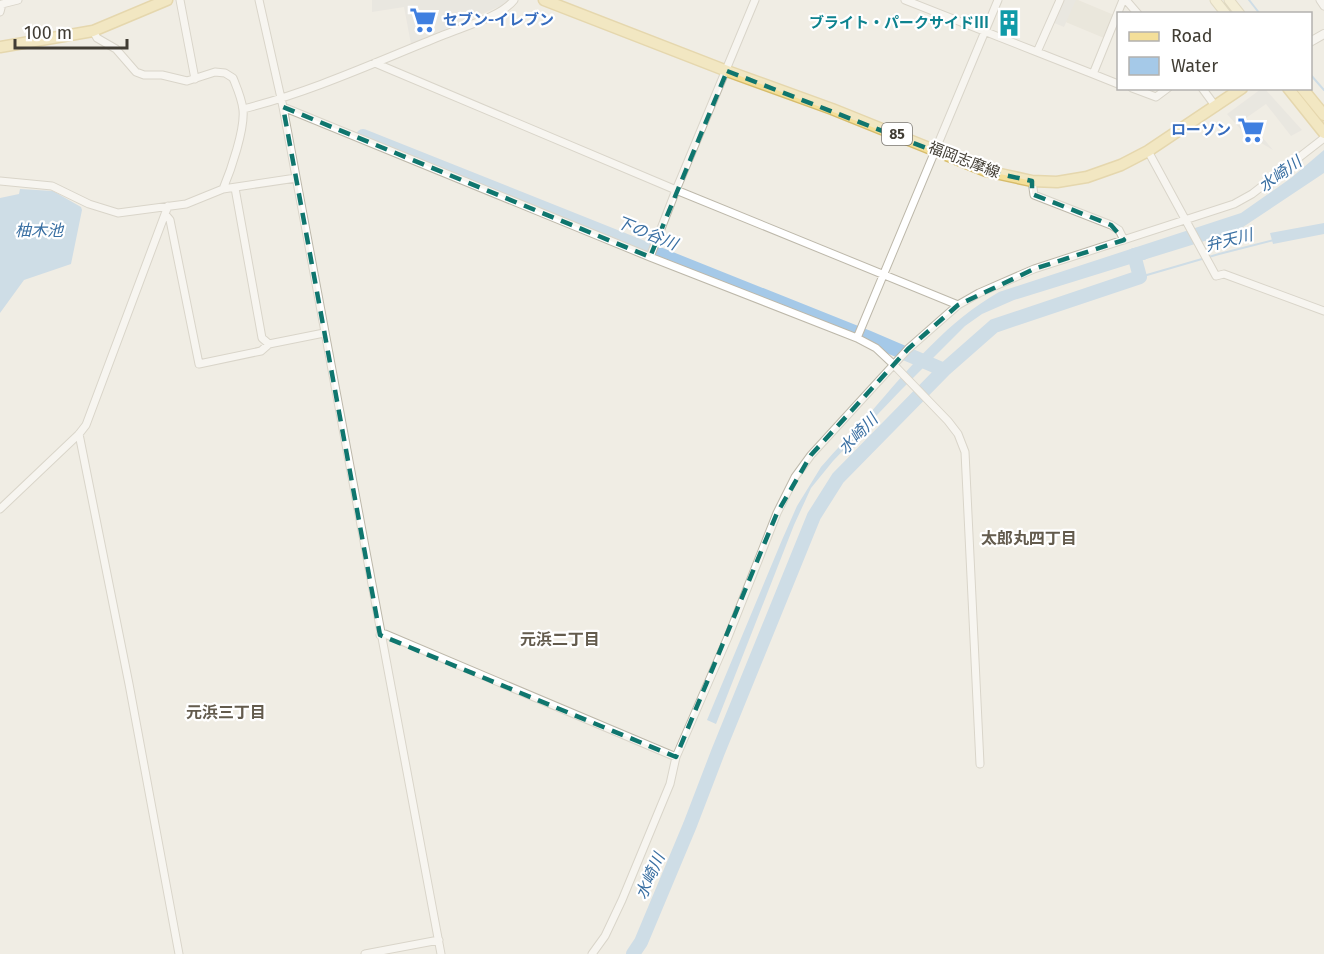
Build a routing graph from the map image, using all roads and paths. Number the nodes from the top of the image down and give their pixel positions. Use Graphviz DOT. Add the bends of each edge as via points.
graph roads {
  1 [pos="18,0"];
  2 [pos="166,0"];
  3 [pos="180,0"];
  4 [pos="259,0"];
  5 [pos="514,0"];
  6 [pos="544,0"];
  7 [pos="755,0"];
  8 [pos="905,0"];
  9 [pos="998,0"];
  10 [pos="1060,0"];
  11 [pos="1125,0"];
  12 [pos="1215,0"];
  13 [pos="1229,0"];
  14 [pos="1320,0"];
  15 [pos="1,2"];
  16 [pos="1324,6"];
  17 [pos="0,12"];
  18 [pos="1136,12"];
  19 [pos="1224,12"];
  20 [pos="1238,12"];
  21 [pos="1117,18"];
  22 [pos="93,31"];
  23 [pos="985,32"];
  24 [pos="0,47"];
  25 [pos="1037,52"];
  26 [pos="375,63"];
  27 [pos="727,71"];
  28 [pos="1093,74"];
  29 [pos="195,79"];
  30 [pos="1117,83"];
  31 [pos="1137,90"];
  32 [pos="1165,90"];
  33 [pos="1204,90"];
  34 [pos="1239,90"];
  35 [pos="1290,90"];
  36 [pos="1304,90"];
  37 [pos="281,103"];
  38 [pos="1216,106"];
  39 [pos="243,109"];
  40 [pos="1324,115"];
  41 [pos="1324,133"];
  42 [pos="1324,138"];
  43 [pos="936,150"];
  44 [pos="1148,151"];
  45 [pos="296,178"];
  46 [pos="0,181"];
  47 [pos="1032,181"];
  48 [pos="235,188"];
  49 [pos="223,189"];
  50 [pos="676,190"];
  51 [pos="168,206"];
  52 [pos="165,214"];
  53 [pos="1185,220"];
  54 [pos="1124,240"];
  55 [pos="650,256"];
  56 [pos="884,276"];
  57 [pos="958,305"];
  58 [pos="1324,311"];
  59 [pos="324,333"];
  60 [pos="858,335"];
  61 [pos="269,344"];
  62 [pos="895,366"];
  63 [pos="79,434"];
  64 [pos="0,509"];
  65 [pos="380,634"];
  66 [pos="676,757"];
  67 [pos="980,764"];
  68 [pos="439,940"];
  69 [pos="179,954"];
  70 [pos="365,954"];
  71 [pos="441,954"];
  72 [pos="592,954"];
  1 -- 15 [label="street"];
  2 -- 22 [label="main road"];
  3 -- 29 [label="street"];
  4 -- 37 [label="street"];
  5 -- 26 [label="street" via="509,7 483,19"];
  6 -- 27 [label="main road, 福岡志摩線 / 85"];
  7 -- 27 [label="street"];
  8 -- 23 [label="street"];
  9 -- 23 [label="street"];
  10 -- 25 [label="street"];
  11 -- 18 [label="street"];
  12 -- 19 [label="main road"];
  13 -- 20 [label="main road"];
  14 -- 16 [label="street"];
  15 -- 17 [label="street"];
  21 -- 28 [label="street"];
  22 -- 24 [label="main road"];
  22 -- 29 [label="street" via="97,38 117,49 136,72"];
  23 -- 25 [label="street"];
  23 -- 43 [label="street"];
  25 -- 28 [label="street"];
  26 -- 37 [label="street"];
  26 -- 50 [label="street"];
  27 -- 43 [label="main road, 福岡志摩線 / 85"];
  27 -- 50 [label="street"];
  28 -- 30 [label="street"];
  29 -- 39 [label="street" via="215,72 234,78"];
  31 -- 32 [label="street" via="1156,97"];
  33 -- 38 [label="street"];
  34 -- 38 [label="main road, 福岡志摩線 / 85"];
  35 -- 41 [label="main road"];
  36 -- 40 [label="main road"];
  37 -- 39 [label="street"];
  37 -- 45 [label="street"];
  37 -- 55 [label="street"];
  38 -- 44 [label="main road, 福岡志摩線 / 85"];
  39 -- 49 [label="street"];
  42 -- 53 [label="street" via="1252,194"];
  43 -- 47 [label="main road, 福岡志摩線 / 85" via="986,171"];
  43 -- 56 [label="street"];
  44 -- 47 [label="main road, 福岡志摩線 / 85" via="1087,177"];
  44 -- 53 [label="street"];
  45 -- 48 [label="street"];
  45 -- 59 [label="street"];
  46 -- 51 [label="street" via="52,186 118,213"];
  47 -- 54 [label="street" via="1034,195 1111,225"];
  48 -- 49 [label="street"];
  48 -- 61 [label="street" via="262,338"];
  49 -- 51 [label="street" via="186,204"];
  50 -- 55 [label="street"];
  50 -- 56 [label="street"];
  51 -- 52 [label="street"];
  52 -- 61 [label="street" via="170,220 199,364 261,351"];
  52 -- 63 [label="street" via="86,425"];
  53 -- 54 [label="street"];
  53 -- 58 [label="street" via="1216,276 1224,274"];
  54 -- 57 [label="street" via="1034,269"];
  55 -- 60 [label="street"];
  56 -- 57 [label="street"];
  56 -- 60 [label="street"];
  57 -- 62 [label="street" via="908,349"];
  59 -- 61 [label="street"];
  59 -- 65 [label="street"];
  60 -- 62 [label="street"];
  62 -- 66 [label="street" via="810,455 795,477"];
  62 -- 67 [label="street" via="948,421 965,452"];
  63 -- 64 [label="street"];
  63 -- 69 [label="street"];
  65 -- 66 [label="street"];
  65 -- 68 [label="street"];
  66 -- 72 [label="street" via="670,784 622,900"];
  68 -- 70 [label="street"];
  68 -- 71 [label="street"];
}
